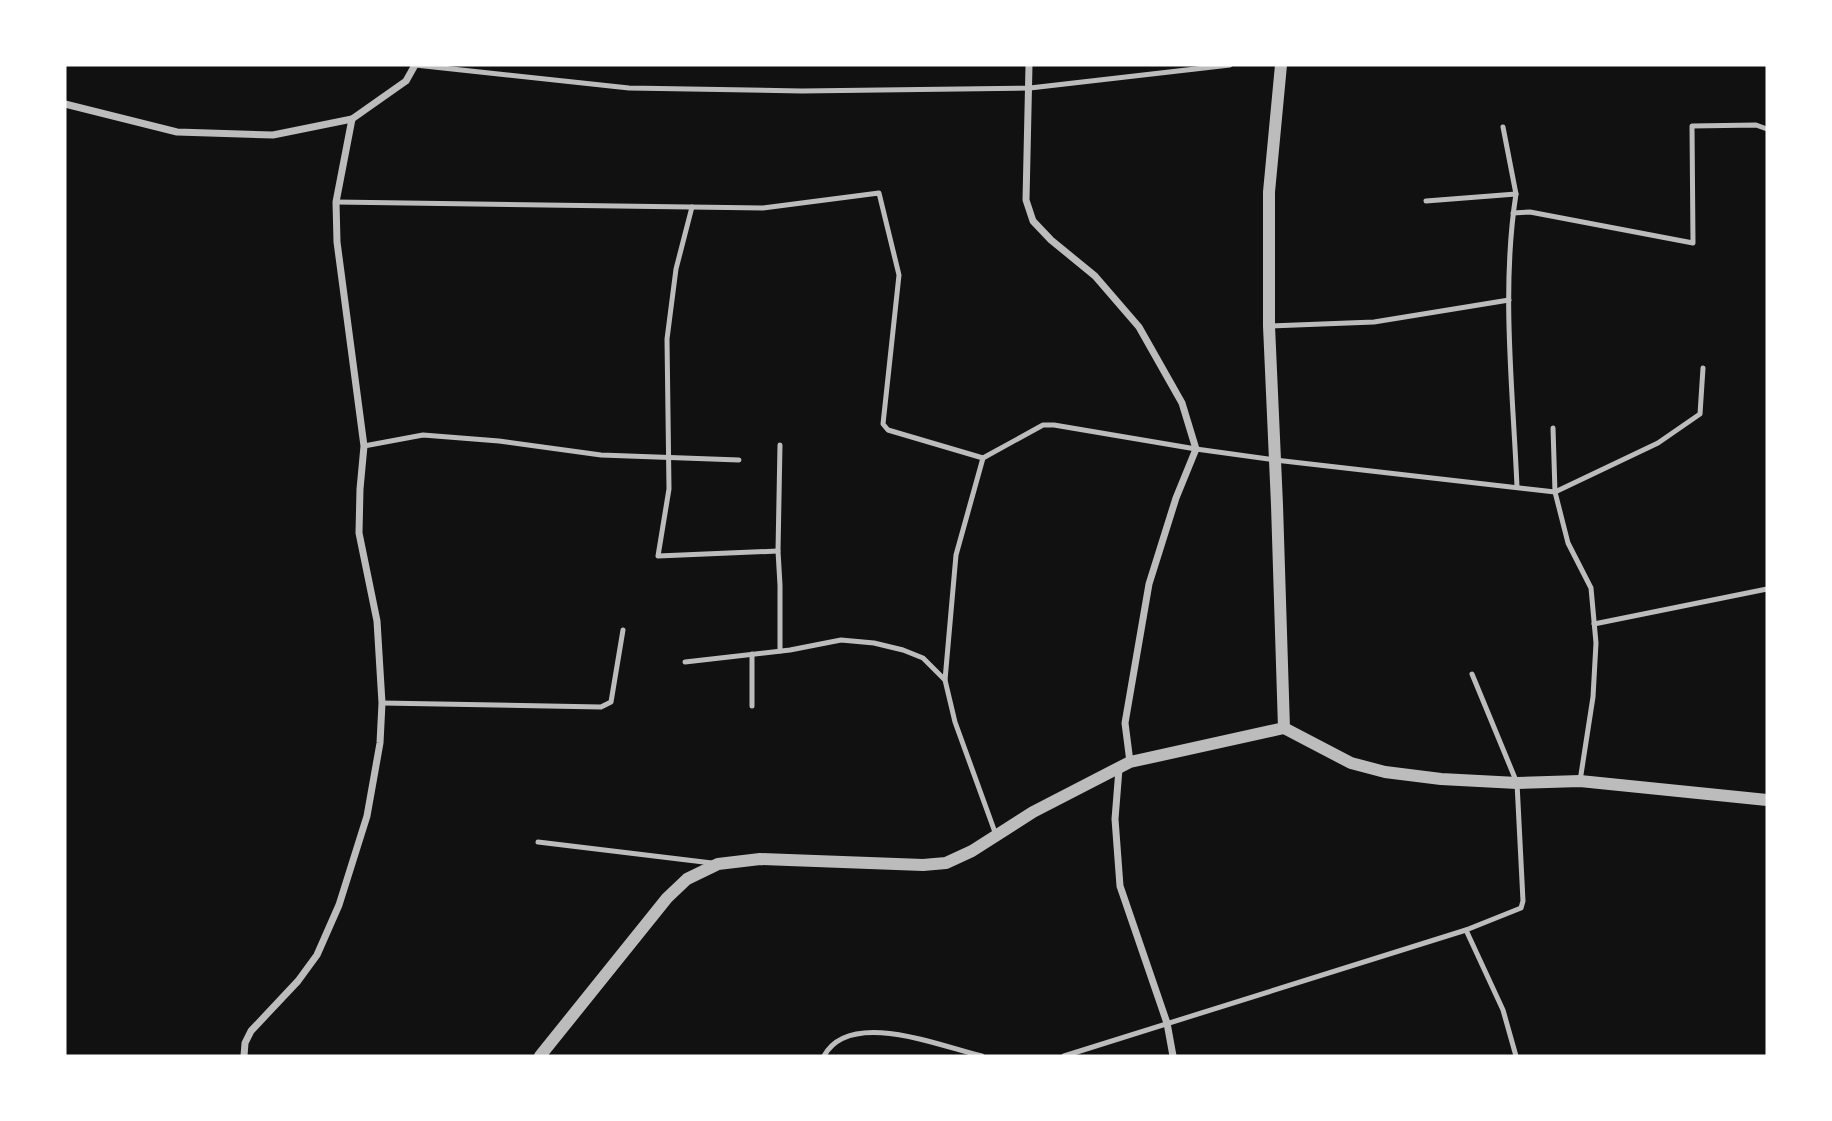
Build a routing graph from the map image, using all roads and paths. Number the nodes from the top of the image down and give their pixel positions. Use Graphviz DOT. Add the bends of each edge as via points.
graph roads {
  1 [pos="415,65"];
  2 [pos="1029,65"];
  3 [pos="1230,65"];
  4 [pos="1281,65"];
  5 [pos="1030,88"];
  6 [pos="65,104"];
  7 [pos="352,119"];
  8 [pos="1503,127"];
  9 [pos="1767,129"];
  10 [pos="1516,194"];
  11 [pos="1426,201"];
  12 [pos="335,202"];
  13 [pos="692,207"];
  14 [pos="1513,214"];
  15 [pos="1509,299"];
  16 [pos="1269,326"];
  17 [pos="1703,368"];
  18 [pos="1553,428"];
  19 [pos="780,445"];
  20 [pos="365,446"];
  21 [pos="1196,449"];
  22 [pos="983,458"];
  23 [pos="670,459"];
  24 [pos="740,460"];
  25 [pos="1275,460"];
  26 [pos="1517,487"];
  27 [pos="1555,492"];
  28 [pos="778,551"];
  29 [pos="1767,589"];
  30 [pos="1594,624"];
  31 [pos="623,630"];
  32 [pos="780,651"];
  33 [pos="752,654"];
  34 [pos="685,662"];
  35 [pos="1472,674"];
  36 [pos="944,680"];
  37 [pos="382,703"];
  38 [pos="752,706"];
  39 [pos="1284,728"];
  40 [pos="1125,766"];
  41 [pos="1580,781"];
  42 [pos="1517,783"];
  43 [pos="1767,800"];
  44 [pos="996,835"];
  45 [pos="538,842"];
  46 [pos="718,864"];
  47 [pos="1466,930"];
  48 [pos="1166,1025"];
  49 [pos="244,1056"];
  50 [pos="540,1056"];
  51 [pos="824,1056"];
  52 [pos="982,1056"];
  53 [pos="1064,1056"];
  54 [pos="1173,1056"];
  55 [pos="1516,1056"];
  1 -- 5 [label="lane" via="629,88 802,92"];
  1 -- 7 [label="street" via="406,81"];
  2 -- 5 [label="street"];
  3 -- 5 [label="lane"];
  4 -- 16 [label="street" via="1269,192"];
  5 -- 21 [label="street" via="1026,200 1032,220 1095,276 1139,327 1182,403"];
  6 -- 7 [label="street" via="177,132 273,135"];
  7 -- 12 [label="street"];
  8 -- 10 [label="lane"];
  9 -- 14 [label="lane" via="1756,125 1692,126 1693,243 1530,212"];
  10 -- 11 [label="lane"];
  10 -- 14 [label="lane"];
  12 -- 13 [label="lane"];
  12 -- 20 [label="street"];
  13 -- 22 [label="lane" via="763,208 878,193 899,275 883,424 888,430"];
  13 -- 23 [label="lane" via="676,269 667,339"];
  14 -- 15 [label="lane"];
  15 -- 16 [label="lane" via="1374,322"];
  15 -- 26 [label="lane"];
  16 -- 25 [label="street"];
  17 -- 27 [label="lane" via="1700,414 1658,443"];
  18 -- 27 [label="lane"];
  19 -- 28 [label="lane"];
  20 -- 23 [label="lane" via="422,435"];
  20 -- 37 [label="street" via="359,533 377,621"];
  21 -- 22 [label="lane" via="1043,425"];
  21 -- 25 [label="lane"];
  21 -- 40 [label="street" via="1149,584 1125,723"];
  22 -- 36 [label="lane" via="956,555"];
  23 -- 24 [label="lane"];
  23 -- 28 [label="lane" via="658,556"];
  25 -- 26 [label="lane"];
  25 -- 39 [label="street"];
  26 -- 27 [label="lane"];
  27 -- 30 [label="lane" via="1568,543 1591,589"];
  28 -- 32 [label="lane"];
  29 -- 30 [label="lane"];
  30 -- 41 [label="lane" via="1593,697"];
  31 -- 37 [label="lane" via="611,702 601,707"];
  32 -- 33 [label="lane"];
  32 -- 36 [label="lane" via="841,640 874,643 923,658"];
  33 -- 34 [label="lane"];
  33 -- 38 [label="lane"];
  35 -- 42 [label="lane"];
  36 -- 44 [label="lane"];
  37 -- 49 [label="street" via="368,816 339,905 317,955 251,1031"];
  39 -- 40 [label="street"];
  39 -- 42 [label="street" via="1351,763 1385,772"];
  40 -- 44 [label="street"];
  40 -- 48 [label="street" via="1115,819 1120,886"];
  41 -- 42 [label="street"];
  41 -- 43 [label="street"];
  42 -- 47 [label="lane" via="1521,908"];
  44 -- 46 [label="street" via="946,863 760,859"];
  45 -- 46 [label="lane"];
  46 -- 50 [label="street" via="687,879 667,898"];
  47 -- 48 [label="lane"];
  47 -- 55 [label="lane" via="1503,1010"];
  48 -- 53 [label="lane"];
  48 -- 54 [label="street"];
  51 -- 52 [label="lane" via="839,1039 864,1033 897,1034"];
}
